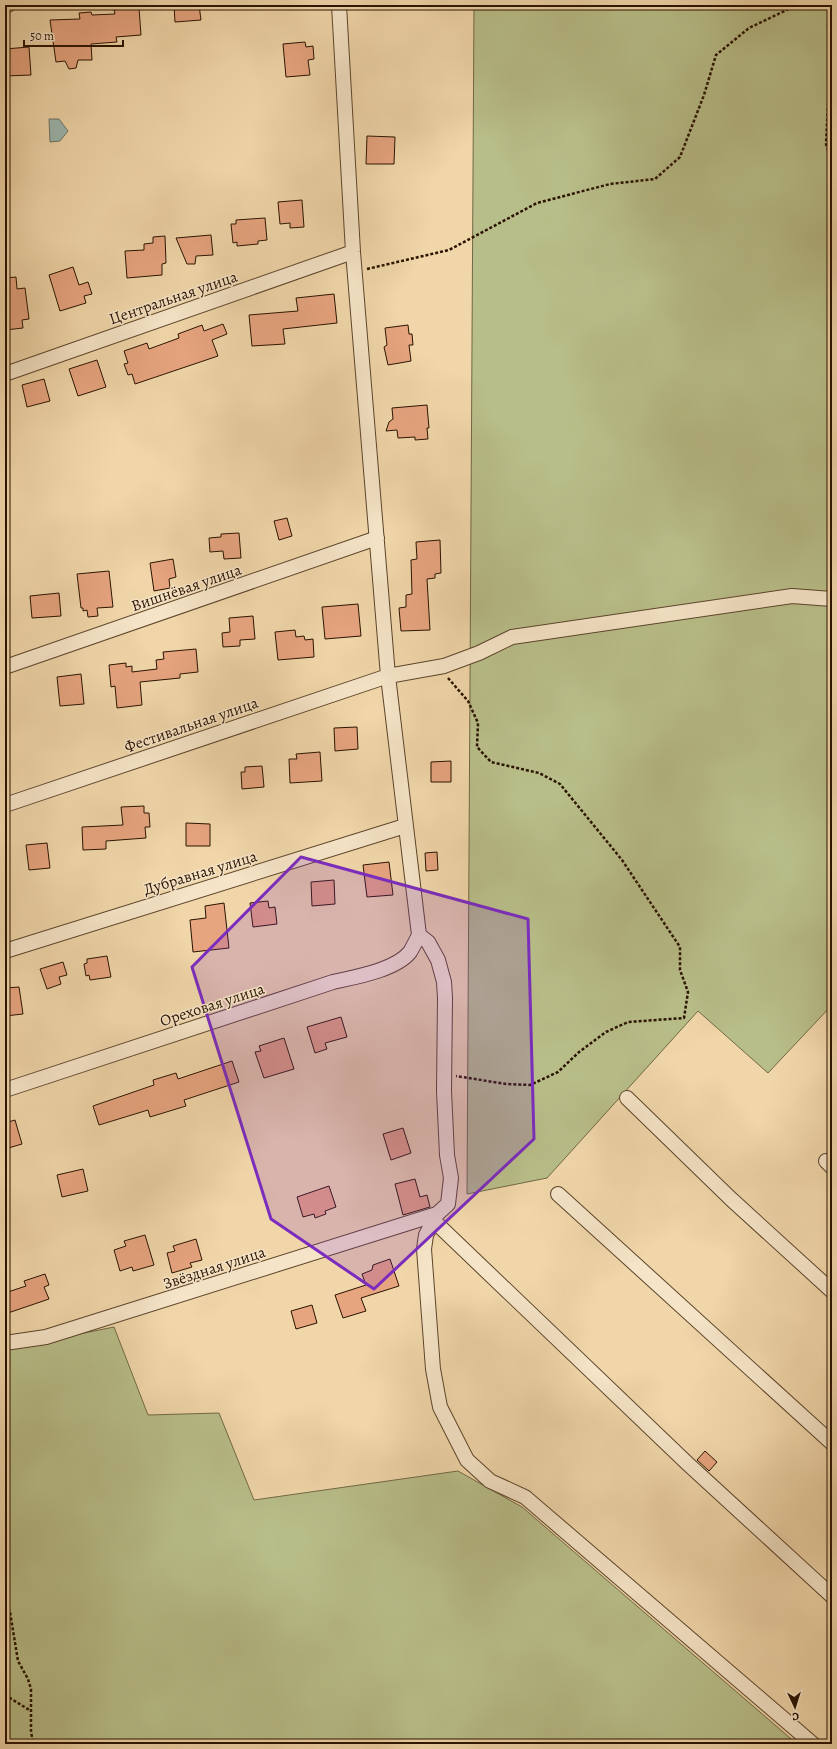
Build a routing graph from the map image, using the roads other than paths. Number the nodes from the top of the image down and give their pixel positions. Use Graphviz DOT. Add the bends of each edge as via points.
graph roads {
  1 [pos="8,5"];
  2 [pos="339,5"];
  3 [pos="5,6"];
  4 [pos="353,252"];
  5 [pos="5,374"];
  6 [pos="377,538"];
  7 [pos="832,599"];
  8 [pos="5,667"];
  9 [pos="388,676"];
  10 [pos="5,805"];
  11 [pos="405,826"];
  12 [pos="419,935"];
  13 [pos="5,951"];
  14 [pos="5,1090"];
  15 [pos="627,1098"];
  16 [pos="558,1194"];
  17 [pos="434,1217"];
  18 [pos="832,1291"];
  19 [pos="5,1343"];
  20 [pos="832,1443"];
  21 [pos="832,1596"];
  22 [pos="813,1744"];
  1 -- 3 [label="street"];
  2 -- 4 [label="street"];
  4 -- 5 [label="street, Центральная улица"];
  4 -- 6 [label="street"];
  6 -- 8 [label="street, Вишнёвая улица"];
  6 -- 9 [label="street"];
  7 -- 9 [label="street, Фестивальная улица" via="792,596 512,637 444,666"];
  9 -- 10 [label="street, Фестивальная улица"];
  9 -- 11 [label="street"];
  11 -- 12 [label="street"];
  11 -- 13 [label="street, Дубравная улица"];
  12 -- 14 [label="street, Ореховая улица" via="410,952 401,960 381,969"];
  12 -- 17 [label="street" via="428,942 438,960 445,998 446,1148 451,1178 448,1204"];
  15 -- 18 [label="street" via="731,1199"];
  16 -- 20 [label="street"];
  17 -- 19 [label="street, Звёздная улица" via="46,1337"];
  17 -- 21 [label="street" via="688,1464"];
  17 -- 22 [label="street" via="426,1235 424,1249 433,1369 440,1407 467,1460 490,1481 525,1497"];
}
